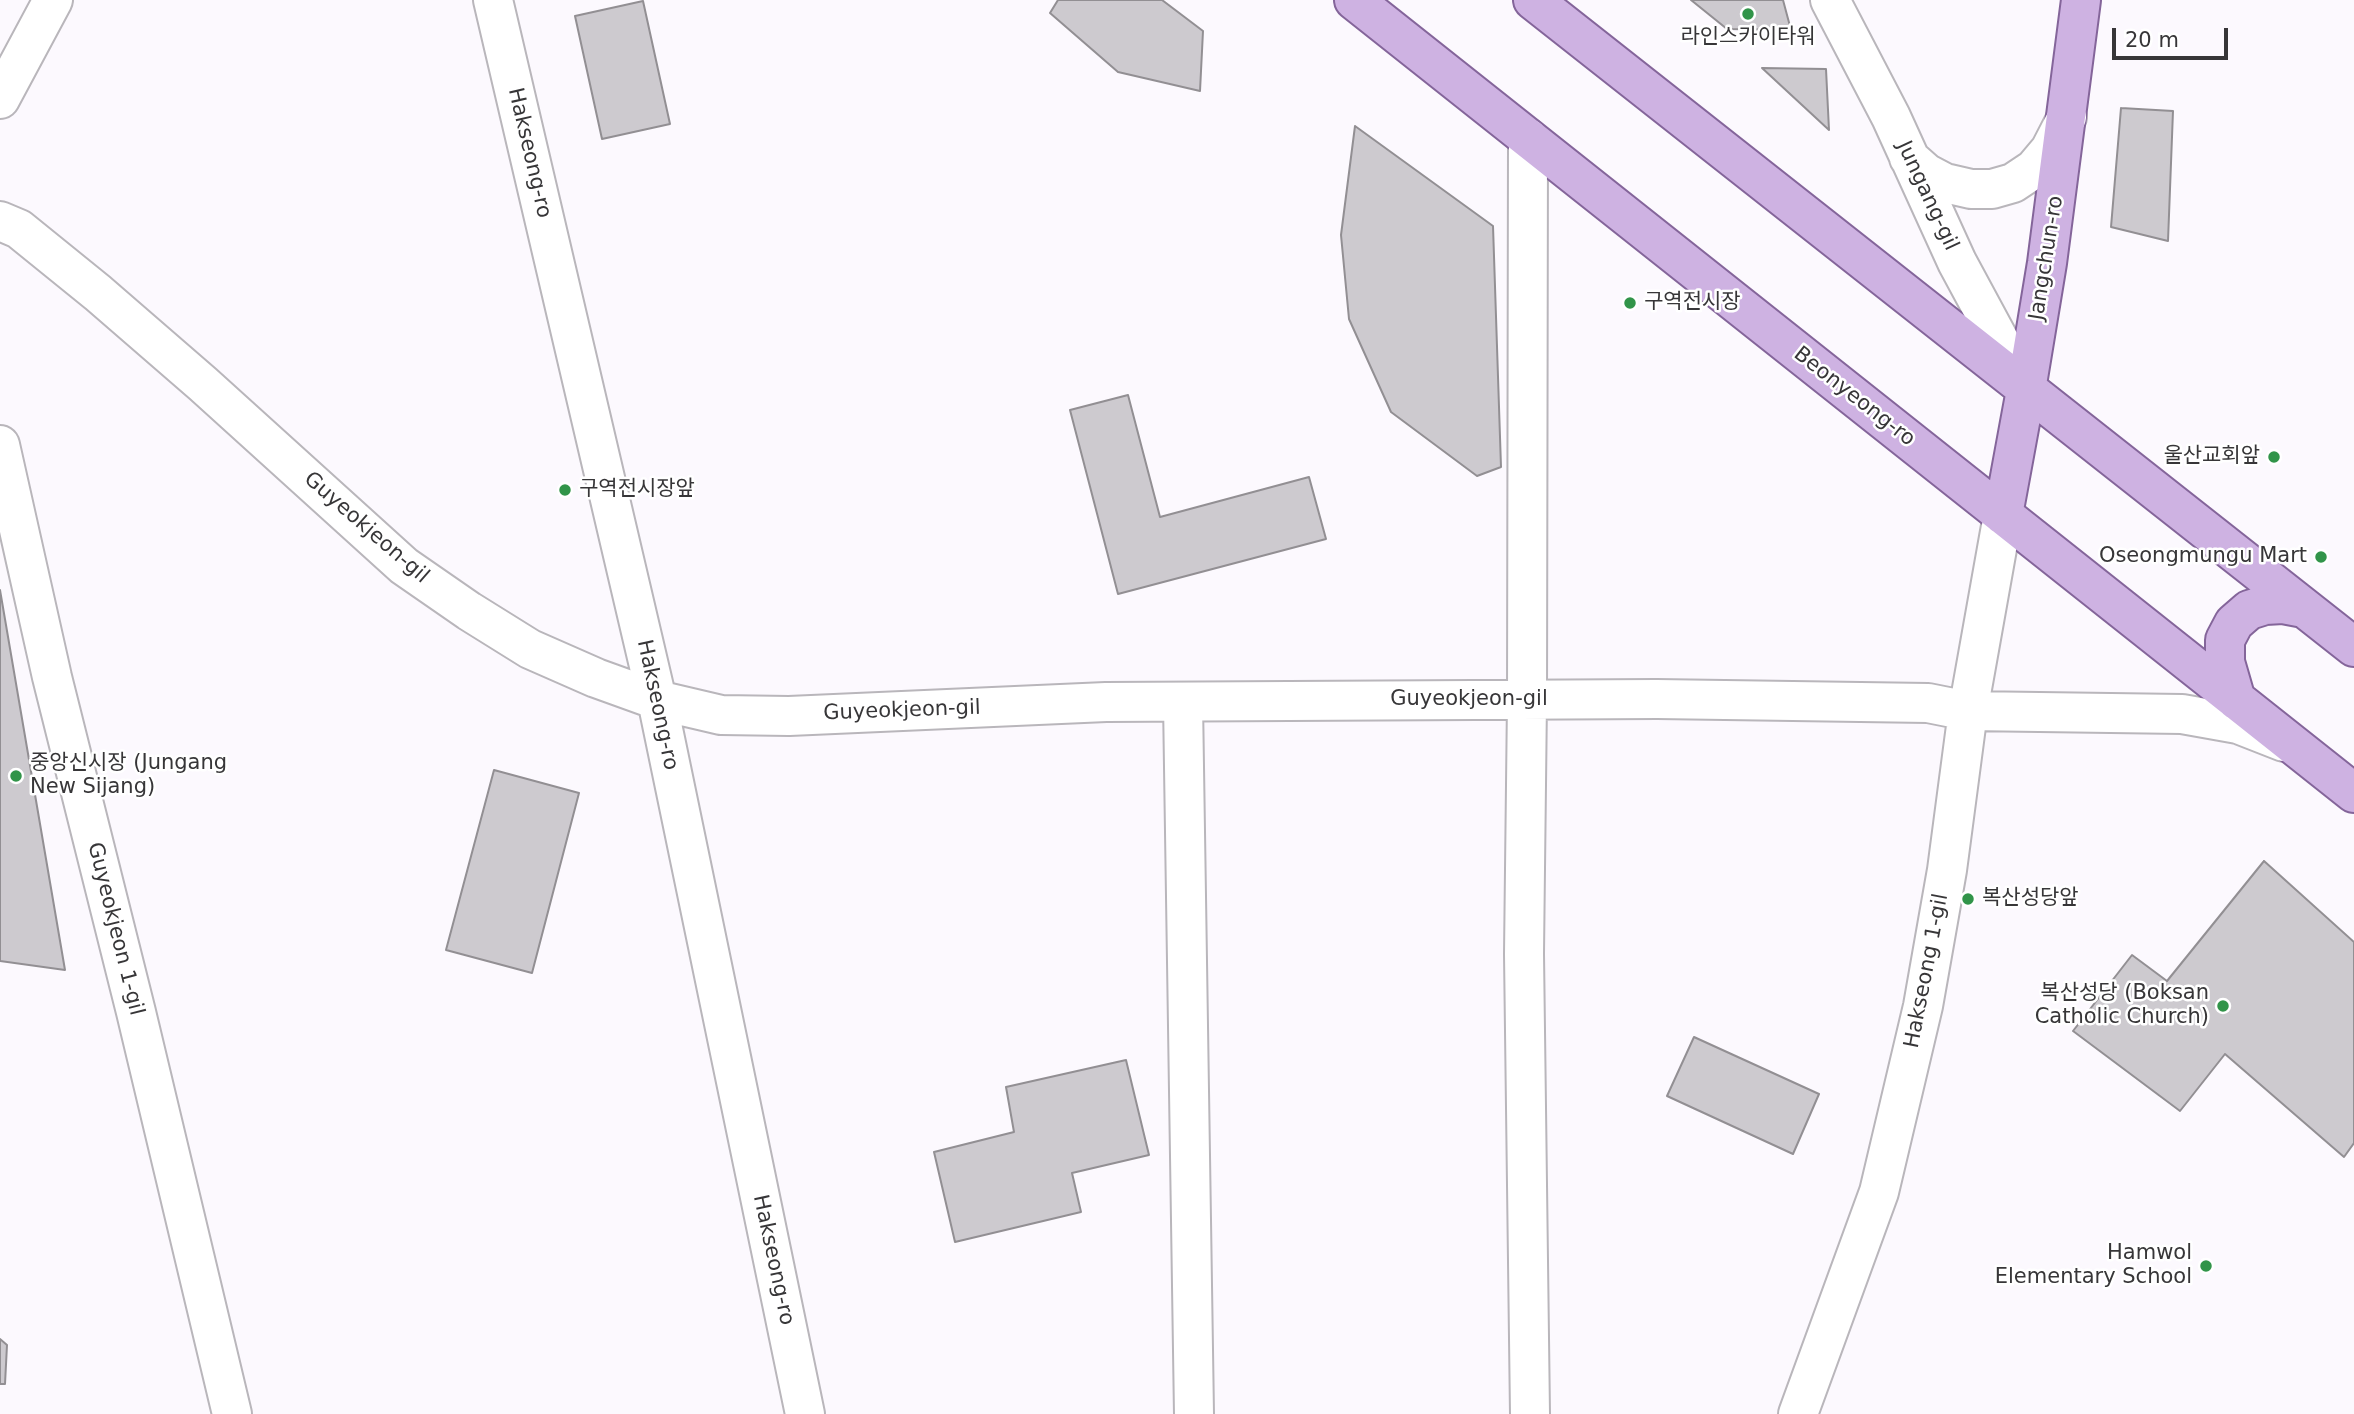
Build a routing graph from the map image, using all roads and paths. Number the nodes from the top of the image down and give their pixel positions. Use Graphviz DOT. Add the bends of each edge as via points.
graph roads {
  1 [pos="53,0"];
  2 [pos="493,0"];
  3 [pos="1354,0"];
  4 [pos="1533,0"];
  5 [pos="1830,0"];
  6 [pos="2081,0"];
  7 [pos="0,99"];
  8 [pos="2067,117"];
  9 [pos="1528,138"];
  10 [pos="1909,158"];
  11 [pos="0,221"];
  12 [pos="2026,390"];
  13 [pos="0,444"];
  14 [pos="2003,515"];
  15 [pos="2304,608"];
  16 [pos="2354,647"];
  17 [pos="657,700"];
  18 [pos="1527,700"];
  19 [pos="2236,700"];
  20 [pos="1183,702"];
  21 [pos="1968,711"];
  22 [pos="2295,746"];
  23 [pos="2354,793"];
  24 [pos="232,1414"];
  25 [pos="805,1414"];
  26 [pos="1194,1414"];
  27 [pos="1530,1414"];
  28 [pos="1798,1414"];
  1 -- 7 [label="street"];
  2 -- 17 [label="street, Hakseong-ro"];
  3 -- 9 [label="main road, Beonyeong-ro"];
  4 -- 12 [label="main road"];
  5 -- 10 [label="street, Jungang-gil"];
  6 -- 8 [label="main road, Jangchun-ro"];
  8 -- 10 [label="street" via="2035,169 1993,189 1945,183"];
  8 -- 12 [label="main road, Jangchun-ro"];
  9 -- 14 [label="main road, Beonyeong-ro"];
  9 -- 18 [label="street"];
  10 -- 12 [label="street, Jungang-gil" via="1957,262"];
  11 -- 17 [label="street, Guyeokjeon-gil" via="19,229 98,293 404,566 530,649"];
  12 -- 14 [label="main road, Jangchun-ro"];
  12 -- 15 [label="main road"];
  13 -- 24 [label="street, Guyeokjeon 1-gil" via="52,677"];
  14 -- 19 [label="main road, Beonyeong-ro"];
  14 -- 21 [label="street, Hakseong 1-gil"];
  15 -- 16 [label="main road"];
  15 -- 19 [label="main road" via="2265,605 2249,610 2234,623 2225,640 2225,662"];
  17 -- 20 [label="street, Guyeokjeon-gil" via="720,715 789,716"];
  17 -- 25 [label="street, Hakseong-ro"];
  18 -- 20 [label="street, Guyeokjeon-gil"];
  18 -- 21 [label="street, Guyeokjeon-gil" via="1928,703"];
  18 -- 27 [label="street" via="1524,954"];
  19 -- 22 [label="main road, Beonyeong-ro"];
  20 -- 26 [label="street"];
  21 -- 22 [label="street, Guyeokjeon-gil" via="2182,714 2238,724"];
  21 -- 28 [label="street, Hakseong 1-gil" via="1923,1006 1879,1192"];
  22 -- 23 [label="main road, Beonyeong-ro"];
}
